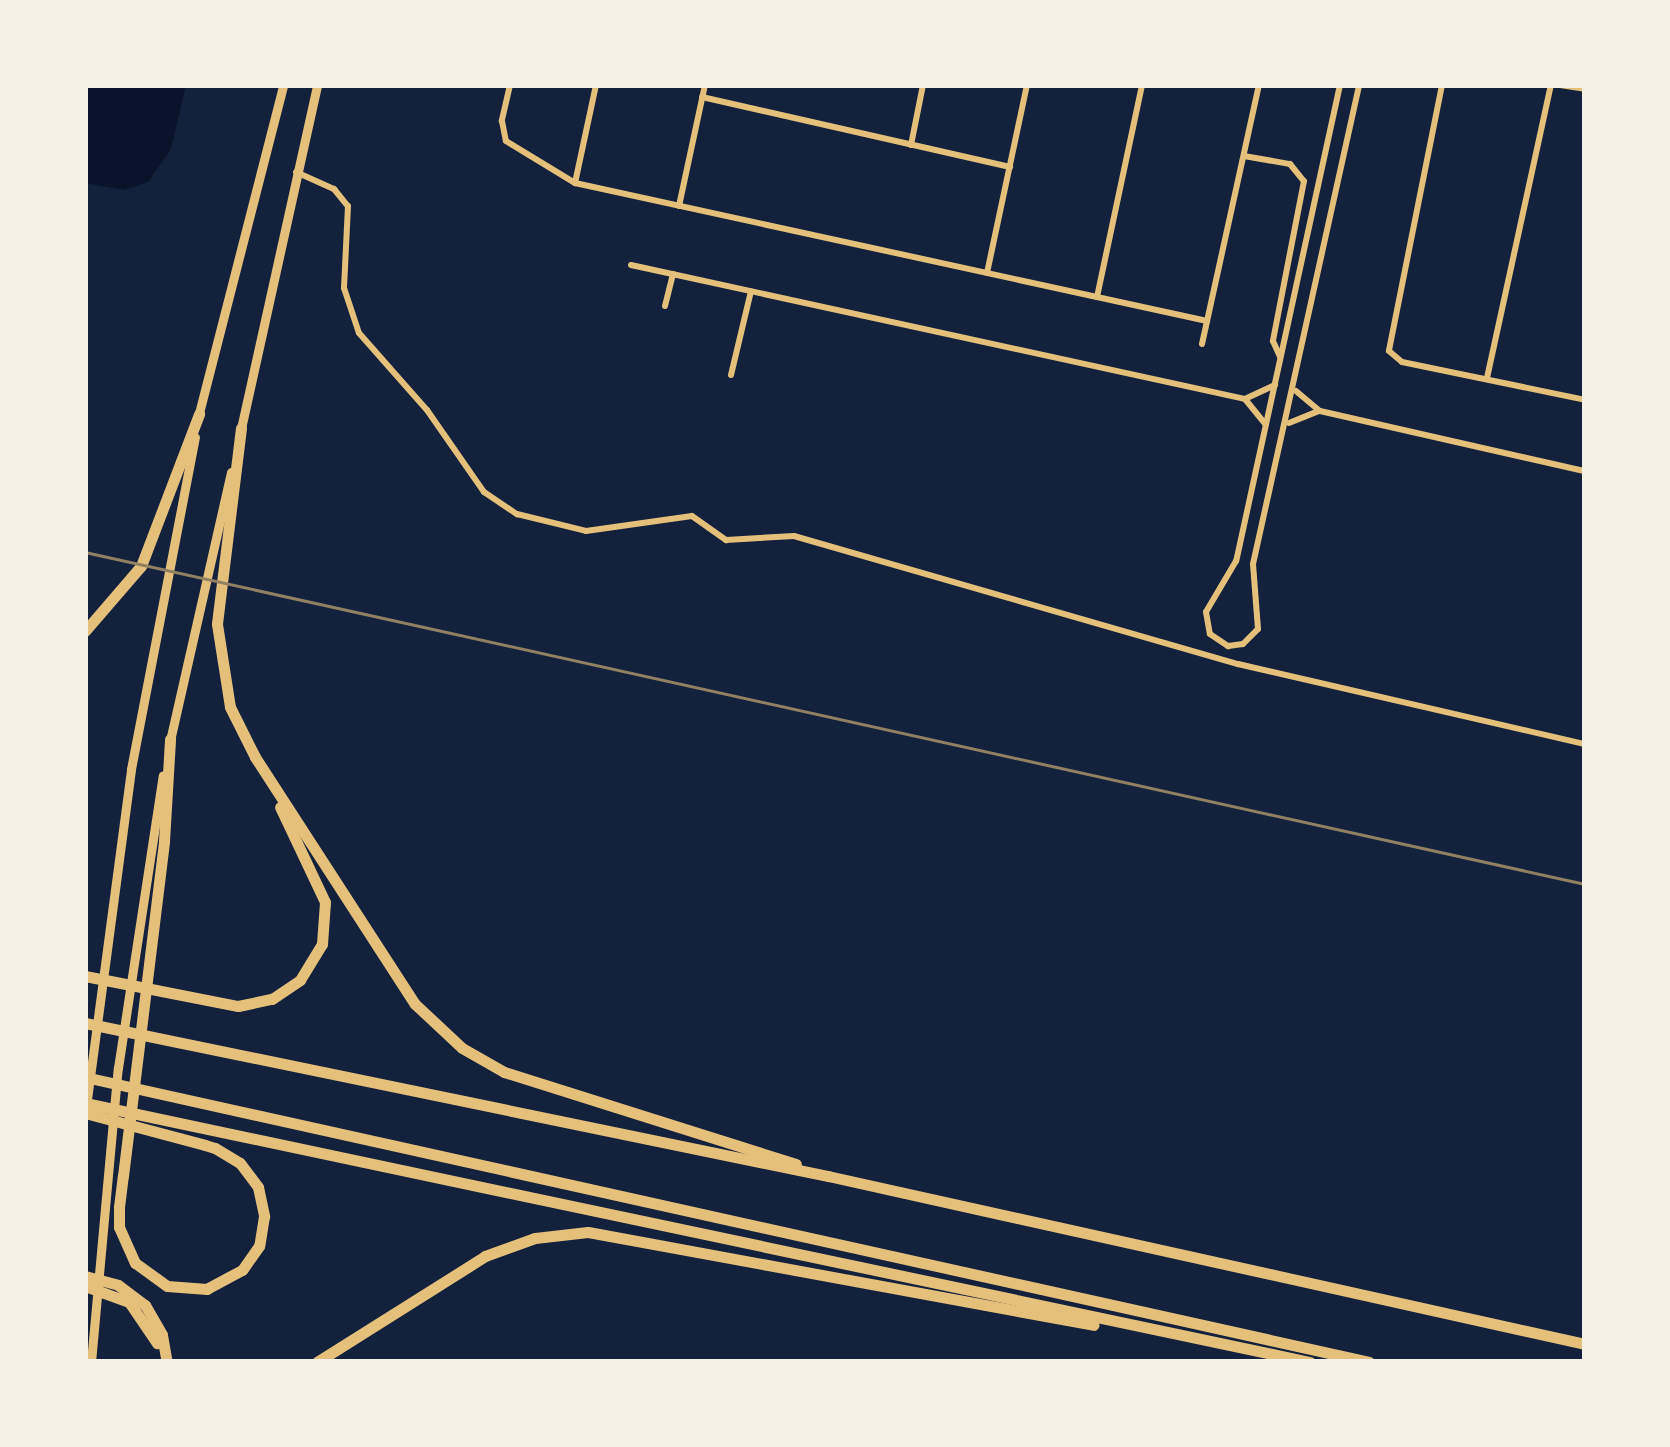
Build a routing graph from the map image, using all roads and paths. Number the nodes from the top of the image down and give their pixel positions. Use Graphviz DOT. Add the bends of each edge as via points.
graph roads {
  1 [pos="283,85"];
  2 [pos="317,85"];
  3 [pos="510,85"];
  4 [pos="596,85"];
  5 [pos="705,85"];
  6 [pos="923,85"];
  7 [pos="1027,85"];
  8 [pos="1142,85"];
  9 [pos="1260,85"];
  10 [pos="1340,85"];
  11 [pos="1359,85"];
  12 [pos="1442,85"];
  13 [pos="1551,85"];
  14 [pos="1560,85"];
  15 [pos="1585,89"];
  16 [pos="702,97"];
  17 [pos="911,145"];
  18 [pos="1244,156"];
  19 [pos="1010,167"];
  20 [pos="296,172"];
  21 [pos="575,183"];
  22 [pos="679,206"];
  23 [pos="631,265"];
  24 [pos="986,273"];
  25 [pos="673,274"];
  26 [pos="751,291"];
  27 [pos="1098,297"];
  28 [pos="665,306"];
  29 [pos="1206,321"];
  30 [pos="1202,344"];
  31 [pos="1281,358"];
  32 [pos="731,375"];
  33 [pos="1487,378"];
  34 [pos="1275,385"];
  35 [pos="1295,390"];
  36 [pos="1246,399"];
  37 [pos="1585,400"];
  38 [pos="1320,411"];
  39 [pos="199,414"];
  40 [pos="1266,425"];
  41 [pos="1287,425"];
  42 [pos="242,428"];
  43 [pos="1585,472"];
  44 [pos="85,632"];
  45 [pos="170,740"];
  46 [pos="1585,744"];
  47 [pos="267,775"];
  48 [pos="85,976"];
  49 [pos="85,1023"];
  50 [pos="85,1077"];
  51 [pos="85,1103"];
  52 [pos="85,1113"];
  53 [pos="828,1176"];
  54 [pos="85,1276"];
  55 [pos="85,1286"];
  56 [pos="1157,1331"];
  57 [pos="1584,1343"];
  58 [pos="92,1362"];
  59 [pos="164,1362"];
  60 [pos="317,1362"];
  61 [pos="1310,1362"];
  62 [pos="1368,1362"];
  1 -- 39 [label="main road"];
  2 -- 20 [label="main road"];
  3 -- 21 [label="street" via="502,121 506,141"];
  4 -- 21 [label="street"];
  5 -- 16 [label="street"];
  6 -- 17 [label="street"];
  7 -- 19 [label="street"];
  8 -- 27 [label="street"];
  9 -- 18 [label="street"];
  10 -- 31 [label="street"];
  11 -- 35 [label="street"];
  12 -- 33 [label="street" via="1388,345 1402,362"];
  13 -- 33 [label="street"];
  14 -- 15 [label="street"];
  16 -- 17 [label="street"];
  16 -- 22 [label="street"];
  17 -- 19 [label="street"];
  18 -- 29 [label="street"];
  18 -- 31 [label="street" via="1290,164 1304,181 1273,341"];
  19 -- 24 [label="street"];
  20 -- 42 [label="main road"];
  20 -- 46 [label="street" via="334,189 348,206 344,288 359,333 412,392 484,492 508,510 586,531 692,516 726,540 794,536 1238,664"];
  21 -- 22 [label="street"];
  22 -- 24 [label="street"];
  23 -- 25 [label="street"];
  24 -- 27 [label="street"];
  25 -- 26 [label="street"];
  25 -- 28 [label="street"];
  26 -- 32 [label="street"];
  26 -- 36 [label="street"];
  27 -- 29 [label="street"];
  29 -- 30 [label="street"];
  31 -- 34 [label="street"];
  33 -- 37 [label="street"];
  34 -- 36 [label="street"];
  34 -- 40 [label="street"];
  35 -- 38 [label="street"];
  35 -- 41 [label="street"];
  36 -- 40 [label="street"];
  38 -- 41 [label="street"];
  38 -- 43 [label="street"];
  39 -- 44 [label="highway" via="149,551 123,593"];
  39 -- 52 [label="main road" via="119,844"];
  40 -- 41 [label="street" via="1236,561 1206,612 1210,634 1228,646 1243,644 1258,629 1253,564"];
  42 -- 45 [label="main road"];
  42 -- 47 [label="highway" via="218,652 230,706"];
  45 -- 52 [label="highway" via="164,842 123,1176 121,1236 135,1263 158,1282 187,1290 216,1286 254,1254 264,1206 240,1163 215,1148"];
  45 -- 58 [label="main road" via="120,1051"];
  47 -- 48 [label="highway" via="325,902 325,934 308,972 282,994 238,1006"];
  47 -- 53 [label="highway" via="406,991 462,1048 519,1078"];
  49 -- 53 [label="highway"];
  50 -- 62 [label="highway"];
  51 -- 56 [label="highway"];
  53 -- 57 [label="highway"];
  54 -- 59 [label="highway" via="118,1285 145,1306 162,1335"];
  55 -- 59 [label="highway" via="137,1309"];
  56 -- 60 [label="highway" via="1021,1315 641,1237 588,1232 535,1238 485,1256"];
  56 -- 61 [label="highway"];
}
